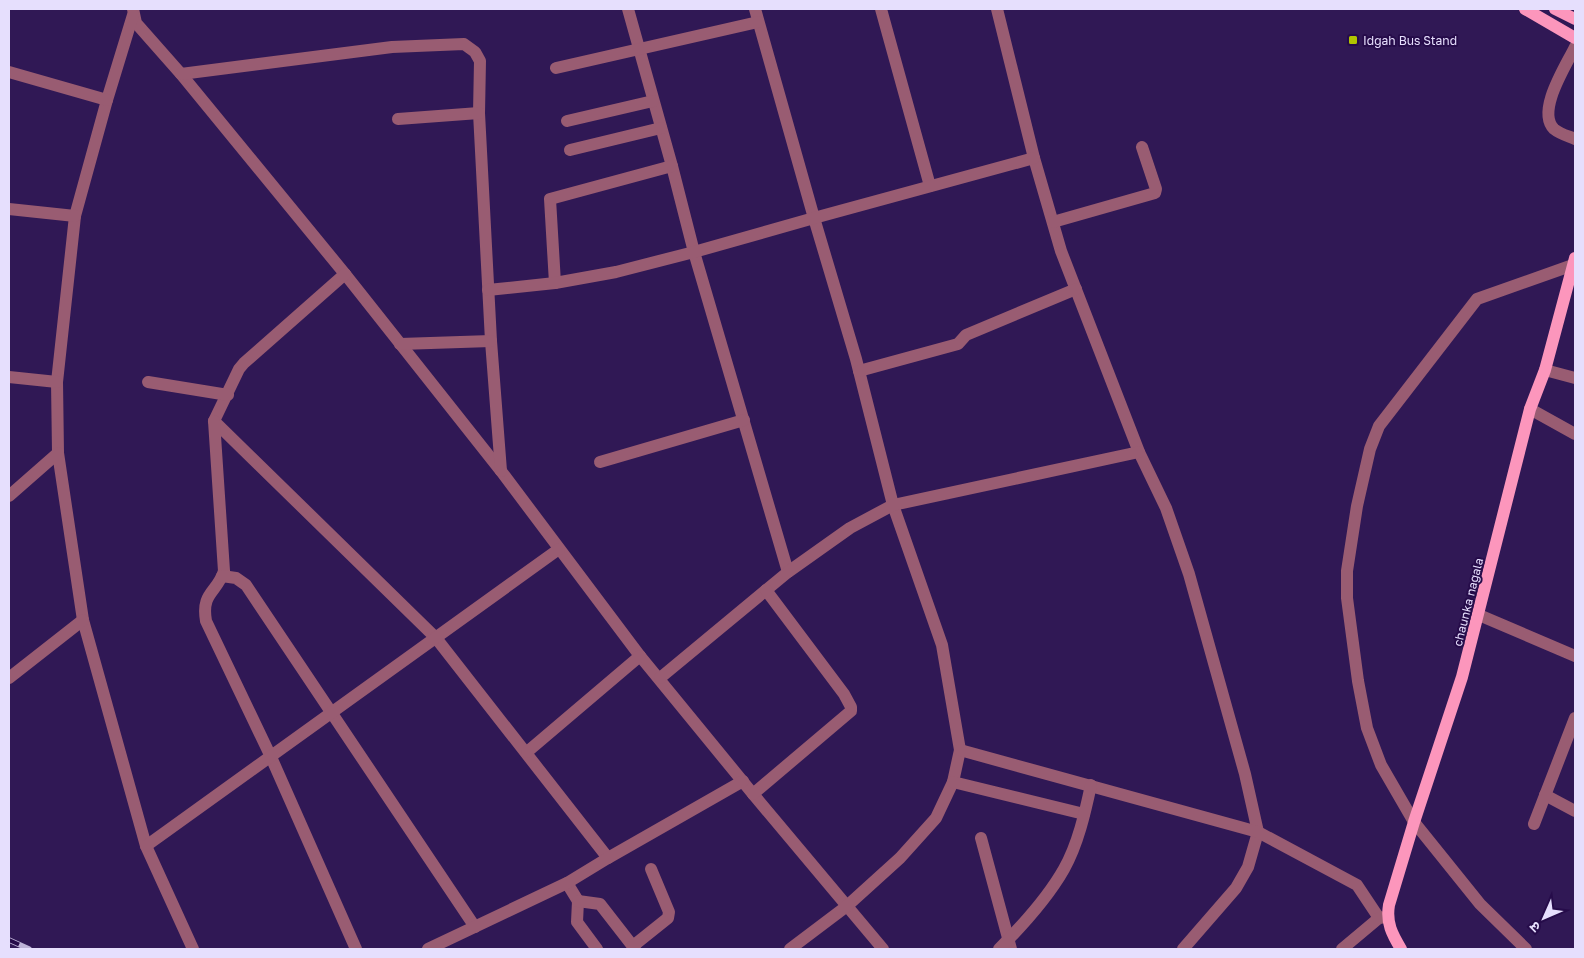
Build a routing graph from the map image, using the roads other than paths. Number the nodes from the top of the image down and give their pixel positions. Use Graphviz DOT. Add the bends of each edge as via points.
graph roads {
  1 [pos="628,9"];
  2 [pos="755,9"];
  3 [pos="881,9"];
  4 [pos="997,9"];
  5 [pos="1525,9"];
  6 [pos="1554,9"];
  7 [pos="133,12"];
  8 [pos="1575,20"];
  9 [pos="758,22"];
  10 [pos="1575,38"];
  11 [pos="1575,47"];
  12 [pos="638,49"];
  13 [pos="556,68"];
  14 [pos="9,72"];
  15 [pos="181,74"];
  16 [pos="107,100"];
  17 [pos="653,102"];
  18 [pos="479,113"];
  19 [pos="398,119"];
  20 [pos="567,122"];
  21 [pos="661,128"];
  22 [pos="1575,139"];
  23 [pos="1142,148"];
  24 [pos="570,150"];
  25 [pos="1034,158"];
  26 [pos="672,166"];
  27 [pos="930,186"];
  28 [pos="9,208"];
  29 [pos="75,216"];
  30 [pos="814,218"];
  31 [pos="1053,222"];
  32 [pos="694,252"];
  33 [pos="1574,262"];
  34 [pos="345,274"];
  35 [pos="555,283"];
  36 [pos="488,290"];
  37 [pos="1076,290"];
  38 [pos="491,341"];
  39 [pos="400,344"];
  40 [pos="1544,370"];
  41 [pos="859,371"];
  42 [pos="9,377"];
  43 [pos="1575,378"];
  44 [pos="57,382"];
  45 [pos="148,382"];
  46 [pos="228,395"];
  47 [pos="1530,409"];
  48 [pos="744,420"];
  49 [pos="214,421"];
  50 [pos="1575,434"];
  51 [pos="1139,452"];
  52 [pos="58,453"];
  53 [pos="600,462"];
  54 [pos="501,471"];
  55 [pos="9,496"];
  56 [pos="893,505"];
  57 [pos="559,549"];
  58 [pos="788,572"];
  59 [pos="222,576"];
  60 [pos="766,590"];
  61 [pos="1479,615"];
  62 [pos="83,620"];
  63 [pos="436,638"];
  64 [pos="640,656"];
  65 [pos="1575,656"];
  66 [pos="9,678"];
  67 [pos="660,678"];
  68 [pos="332,712"];
  69 [pos="1575,718"];
  70 [pos="960,750"];
  71 [pos="527,752"];
  72 [pos="271,757"];
  73 [pos="742,781"];
  74 [pos="953,782"];
  75 [pos="1091,785"];
  76 [pos="753,794"];
  77 [pos="1545,795"];
  78 [pos="1575,811"];
  79 [pos="1084,814"];
  80 [pos="1414,822"];
  81 [pos="1534,824"];
  82 [pos="1258,832"];
  83 [pos="981,838"];
  84 [pos="146,846"];
  85 [pos="608,858"];
  86 [pos="652,869"];
  87 [pos="567,883"];
  88 [pos="578,900"];
  89 [pos="847,906"];
  90 [pos="1383,917"];
  91 [pos="474,926"];
  92 [pos="1010,944"];
  93 [pos="634,948"];
  94 [pos="880,948"];
  95 [pos="193,949"];
  96 [pos="356,949"];
  97 [pos="428,949"];
  98 [pos="597,949"];
  99 [pos="790,949"];
  100 [pos="999,949"];
  101 [pos="1182,949"];
  102 [pos="1342,949"];
  103 [pos="1401,949"];
  104 [pos="1526,949"];
  1 -- 12 [label="street"];
  2 -- 9 [label="street"];
  3 -- 27 [label="street"];
  4 -- 25 [label="street"];
  5 -- 10 [label="main road"];
  6 -- 8 [label="main road"];
  7 -- 15 [label="street" via="138,26"];
  7 -- 16 [label="street"];
  9 -- 12 [label="street"];
  9 -- 30 [label="street"];
  11 -- 22 [label="street" via="1550,100 1548,116 1557,131"];
  12 -- 13 [label="street"];
  12 -- 17 [label="street"];
  14 -- 16 [label="street"];
  15 -- 18 [label="street" via="392,47 464,44 475,52 480,61"];
  15 -- 34 [label="street"];
  16 -- 29 [label="street"];
  17 -- 20 [label="street"];
  17 -- 21 [label="street"];
  18 -- 19 [label="street"];
  18 -- 36 [label="street"];
  21 -- 24 [label="street"];
  21 -- 26 [label="street"];
  23 -- 31 [label="street" via="1156,189 1154,193"];
  25 -- 27 [label="street"];
  25 -- 31 [label="street"];
  26 -- 32 [label="street"];
  26 -- 35 [label="street" via="550,199"];
  27 -- 30 [label="street"];
  28 -- 29 [label="street"];
  29 -- 44 [label="street"];
  30 -- 32 [label="street"];
  30 -- 41 [label="street"];
  31 -- 37 [label="street"];
  32 -- 35 [label="street" via="616,272"];
  32 -- 48 [label="street"];
  33 -- 40 [label="main road, chaunka nagala"];
  33 -- 80 [label="street" via="1477,299 1379,426 1370,448 1356,506 1347,571 1347,598 1368,728 1381,765"];
  34 -- 39 [label="street"];
  34 -- 46 [label="street" via="239,369"];
  35 -- 36 [label="street"];
  36 -- 38 [label="street"];
  37 -- 41 [label="street" via="966,335 958,344"];
  37 -- 51 [label="street"];
  38 -- 39 [label="street"];
  38 -- 54 [label="street"];
  39 -- 54 [label="street"];
  40 -- 43 [label="street"];
  40 -- 47 [label="main road, chaunka nagala"];
  41 -- 56 [label="street"];
  42 -- 44 [label="street"];
  44 -- 52 [label="street"];
  45 -- 46 [label="street"];
  46 -- 49 [label="street"];
  47 -- 50 [label="street"];
  47 -- 61 [label="main road, chaunka nagala"];
  48 -- 53 [label="street"];
  48 -- 58 [label="street"];
  49 -- 59 [label="street"];
  49 -- 63 [label="street"];
  51 -- 56 [label="street"];
  51 -- 82 [label="street" via="1166,508 1189,574"];
  52 -- 55 [label="street"];
  52 -- 62 [label="street"];
  54 -- 57 [label="street"];
  56 -- 58 [label="street" via="850,528"];
  56 -- 70 [label="street" via="942,646"];
  57 -- 63 [label="street"];
  57 -- 64 [label="street"];
  58 -- 60 [label="street"];
  59 -- 68 [label="street" via="236,578 246,585"];
  59 -- 72 [label="street" via="204,606 206,621"];
  60 -- 67 [label="street"];
  60 -- 76 [label="street" via="844,694 851,712"];
  61 -- 65 [label="street"];
  61 -- 80 [label="main road, chaunka nagala"];
  62 -- 66 [label="street"];
  62 -- 84 [label="street"];
  63 -- 68 [label="street"];
  63 -- 71 [label="street"];
  64 -- 67 [label="street"];
  64 -- 71 [label="street"];
  67 -- 73 [label="street"];
  68 -- 72 [label="street"];
  68 -- 91 [label="street"];
  69 -- 77 [label="street"];
  70 -- 74 [label="street"];
  70 -- 75 [label="street"];
  71 -- 85 [label="street"];
  72 -- 84 [label="street"];
  72 -- 96 [label="street"];
  73 -- 76 [label="street"];
  73 -- 85 [label="street"];
  74 -- 79 [label="street"];
  74 -- 89 [label="street" via="936,818 900,858"];
  75 -- 79 [label="street"];
  75 -- 82 [label="street"];
  76 -- 89 [label="street"];
  77 -- 78 [label="street"];
  77 -- 81 [label="street"];
  79 -- 92 [label="street" via="1070,857 1059,877"];
  80 -- 90 [label="main road, chaunka nagala"];
  80 -- 104 [label="street" via="1480,904"];
  82 -- 90 [label="street" via="1358,886"];
  82 -- 101 [label="street" via="1248,866 1236,888"];
  83 -- 92 [label="street"];
  84 -- 95 [label="street"];
  85 -- 87 [label="street"];
  86 -- 93 [label="street" via="669,912 668,918"];
  87 -- 88 [label="street"];
  87 -- 91 [label="street"];
  88 -- 93 [label="street" via="600,904"];
  88 -- 98 [label="street" via="577,922"];
  89 -- 94 [label="street"];
  89 -- 99 [label="street"];
  90 -- 102 [label="street"];
  90 -- 103 [label="main road"];
  91 -- 97 [label="street"];
  92 -- 100 [label="street"];
}
